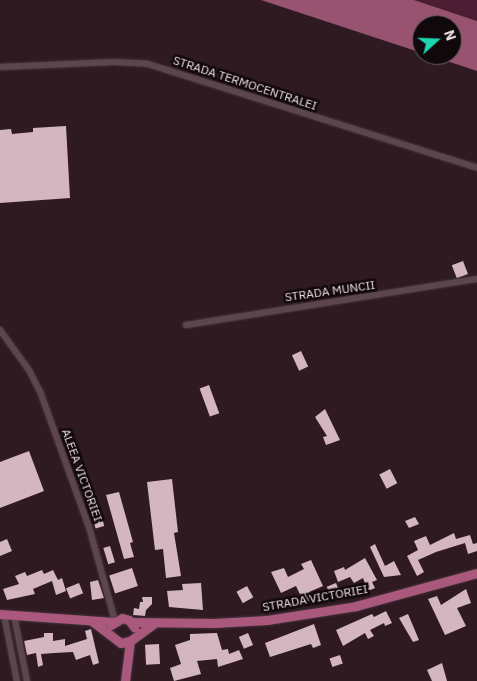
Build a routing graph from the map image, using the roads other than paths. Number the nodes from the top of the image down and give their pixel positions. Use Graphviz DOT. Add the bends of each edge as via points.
graph roads {
  1 [pos="0,66"];
  2 [pos="477,168"];
  3 [pos="477,280"];
  4 [pos="186,325"];
  5 [pos="0,330"];
  6 [pos="477,572"];
  7 [pos="2,614"];
  8 [pos="14,615"];
  9 [pos="89,620"];
  10 [pos="117,620"];
  11 [pos="132,622"];
  12 [pos="153,624"];
  13 [pos="110,633"];
  14 [pos="131,640"];
  15 [pos="117,642"];
  16 [pos="125,666"];
  17 [pos="17,681"];
  18 [pos="27,681"];
  19 [pos="125,681"];
  1 -- 2 [label="street, STRADA TERMOCENTRALEI" via="148,64"];
  3 -- 4 [label="street, STRADA MUNCII"];
  5 -- 10 [label="street, ALEEA VICTORIEI" via="41,394 89,527"];
  6 -- 12 [label="main road, STRADA VICTORIEI" via="356,606 316,613 241,622"];
  7 -- 8 [label="main road"];
  7 -- 17 [label="street"];
  8 -- 9 [label="main road"];
  8 -- 18 [label="street"];
  9 -- 10 [label="main road"];
  9 -- 13 [label="main road"];
  10 -- 11 [label="main road"];
  10 -- 13 [label="main road"];
  11 -- 12 [label="main road, STRADA VICTORIEI"];
  11 -- 14 [label="main road" via="135,630"];
  12 -- 14 [label="main road"];
  13 -- 15 [label="main road"];
  14 -- 15 [label="main road"];
  14 -- 16 [label="main road"];
  15 -- 16 [label="main road"];
  16 -- 19 [label="main road"];
}
